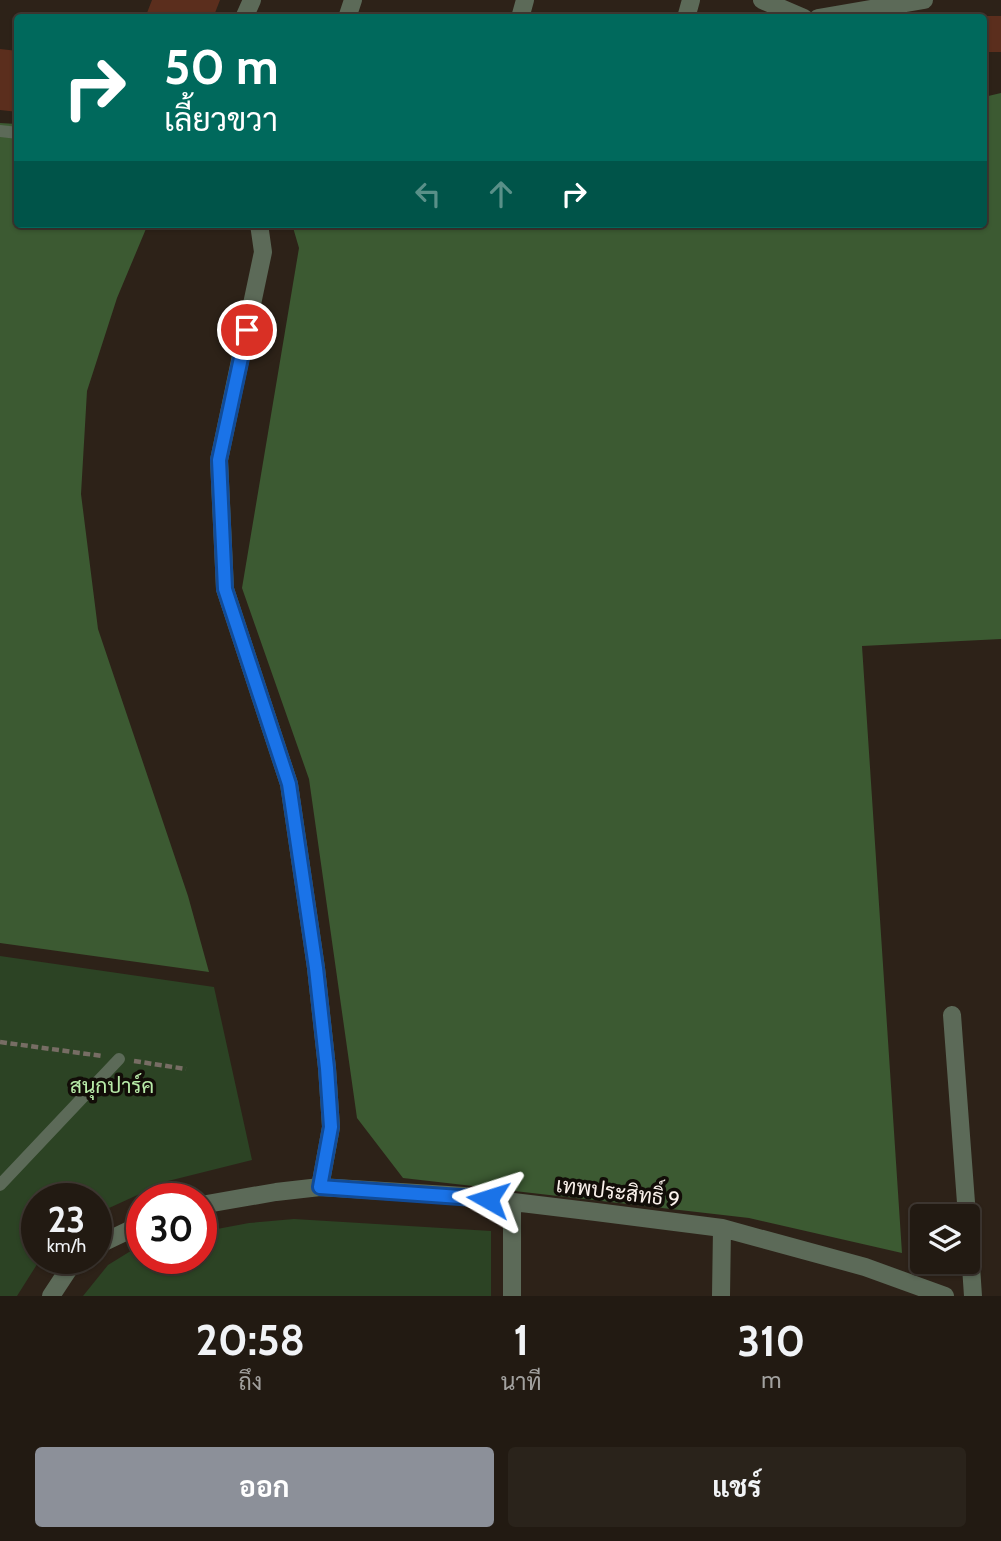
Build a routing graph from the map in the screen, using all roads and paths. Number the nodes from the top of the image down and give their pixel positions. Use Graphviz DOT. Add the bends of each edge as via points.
graph roads {
  1 [pos="762,0"];
  2 [pos="924,0"];
  3 [pos="795,14"];
  4 [pos="842,14"];
  5 [pos="260,228"];
  6 [pos="952,1015"];
  7 [pos="0,1042"];
  8 [pos="119,1059"];
  9 [pos="186,1069"];
  10 [pos="0,1185"];
  11 [pos="320,1187"];
  12 [pos="217,1202"];
  13 [pos="512,1202"];
  14 [pos="966,1204"];
  15 [pos="722,1228"];
  16 [pos="65,1274"];
  17 [pos="972,1274"];
  18 [pos="51,1296"];
  19 [pos="512,1296"];
  20 [pos="721,1296"];
  21 [pos="945,1296"];
  22 [pos="973,1296"];
  1 -- 3 [label="street"];
  2 -- 4 [label="street"];
  5 -- 11 [label="street" via="263,252 219,460 225,589 289,784 327,1068 331,1127"];
  6 -- 14 [label="street"];
  7 -- 8 [label="path"];
  8 -- 9 [label="path"];
  8 -- 10 [label="lane"];
  11 -- 12 [label="street, เทพประสิทธิ์ 9"];
  11 -- 13 [label="street, เทพประสิทธิ์ 9"];
  13 -- 15 [label="street, เทพประสิทธิ์ 9"];
  13 -- 19 [label="street"];
  15 -- 20 [label="street"];
  15 -- 21 [label="street, เทพประสิทธิ์ 9"];
  16 -- 18 [label="street"];
  17 -- 22 [label="street"];
}
